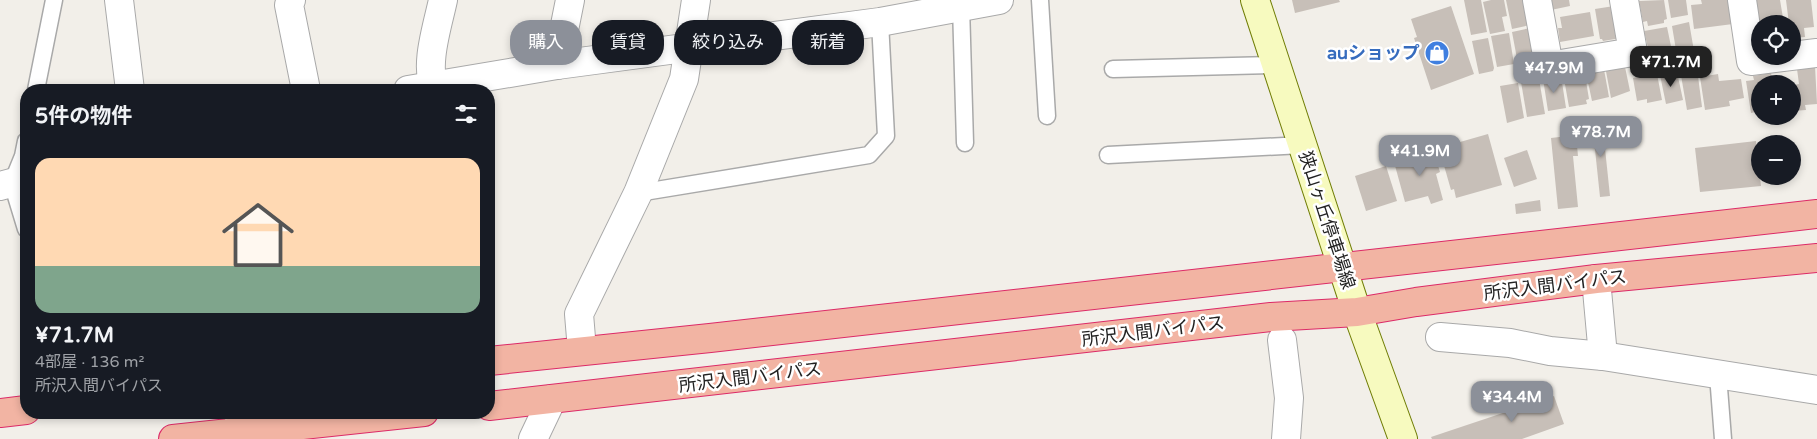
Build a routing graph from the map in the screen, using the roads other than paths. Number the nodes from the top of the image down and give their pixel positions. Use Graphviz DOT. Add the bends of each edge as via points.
graph roads {
  1 [pos="54,0"];
  2 [pos="119,0"];
  3 [pos="443,0"];
  4 [pos="570,0"];
  5 [pos="696,0"];
  6 [pos="999,0"];
  7 [pos="1040,0"];
  8 [pos="1255,0"];
  9 [pos="1537,0"];
  10 [pos="1624,0"];
  11 [pos="1742,0"];
  12 [pos="289,2"];
  13 [pos="961,6"];
  14 [pos="566,20"];
  15 [pos="693,20"];
  16 [pos="880,22"];
  17 [pos="782,35"];
  18 [pos="674,50"];
  19 [pos="1817,53"];
  20 [pos="582,62"];
  21 [pos="557,65"];
  22 [pos="686,65"];
  23 [pos="1276,65"];
  24 [pos="1113,69"];
  25 [pos="37,84"];
  26 [pos="129,84"];
  27 [pos="305,84"];
  28 [pos="427,84"];
  29 [pos="449,84"];
  30 [pos="1047,116"];
  31 [pos="965,143"];
  32 [pos="1302,145"];
  33 [pos="1108,155"];
  34 [pos="20,164"];
  35 [pos="13,182"];
  36 [pos="638,193"];
  37 [pos="20,207"];
  38 [pos="1817,214"];
  39 [pos="1817,258"];
  40 [pos="1342,268"];
  41 [pos="1596,279"];
  42 [pos="1357,312"];
  43 [pos="1440,337"];
  44 [pos="1282,340"];
  45 [pos="582,350"];
  46 [pos="1603,356"];
  47 [pos="495,360"];
  48 [pos="1718,375"];
  49 [pos="1817,390"];
  50 [pos="552,399"];
  51 [pos="495,405"];
  52 [pos="20,411"];
  53 [pos="0,413"];
  54 [pos="344,419"];
  55 [pos="242,428"];
  56 [pos="173,439"];
  57 [pos="532,439"];
  58 [pos="1286,439"];
  59 [pos="1403,439"];
  60 [pos="1722,439"];
  1 -- 25 [label="lane"];
  2 -- 26 [label="street"];
  3 -- 28 [label="street"];
  4 -- 14 [label="street"];
  5 -- 15 [label="street"];
  6 -- 13 [label="street"];
  7 -- 30 [label="lane"];
  8 -- 23 [label="main road, 狭山ヶ丘停車場線"];
  9 -- 10 [label="street" via="1549,66 1633,52"];
  11 -- 19 [label="street" via="1751,61"];
  12 -- 27 [label="street"];
  13 -- 16 [label="street"];
  13 -- 31 [label="lane"];
  16 -- 17 [label="street"];
  16 -- 36 [label="lane" via="886,136 869,155"];
  18 -- 20 [label="street"];
  21 -- 29 [label="street"];
  22 -- 36 [label="street" via="684,79"];
  23 -- 24 [label="lane"];
  23 -- 32 [label="main road, 狭山ヶ丘停車場線"];
  32 -- 33 [label="lane"];
  32 -- 40 [label="main road, 狭山ヶ丘停車場線"];
  34 -- 35 [label="lane"];
  35 -- 37 [label="lane"];
  36 -- 45 [label="street" via="579,314"];
  38 -- 40 [label="highway"];
  39 -- 41 [label="highway, 所沢入間バイパス"];
  40 -- 42 [label="main road, 狭山ヶ丘停車場線"];
  40 -- 45 [label="highway"];
  41 -- 42 [label="highway, 所沢入間バイパス"];
  41 -- 46 [label="street"];
  42 -- 50 [label="highway, 所沢入間バイパス" via="1271,317"];
  42 -- 59 [label="main road, 狭山ヶ丘停車場線"];
  43 -- 46 [label="street"];
  44 -- 58 [label="street" via="1289,398"];
  45 -- 47 [label="highway"];
  46 -- 48 [label="street"];
  48 -- 49 [label="street"];
  48 -- 60 [label="lane"];
  50 -- 51 [label="highway, 所沢入間バイパス"];
  50 -- 57 [label="street"];
  52 -- 53 [label="highway"];
  54 -- 55 [label="highway"];
  55 -- 56 [label="highway"];
}
